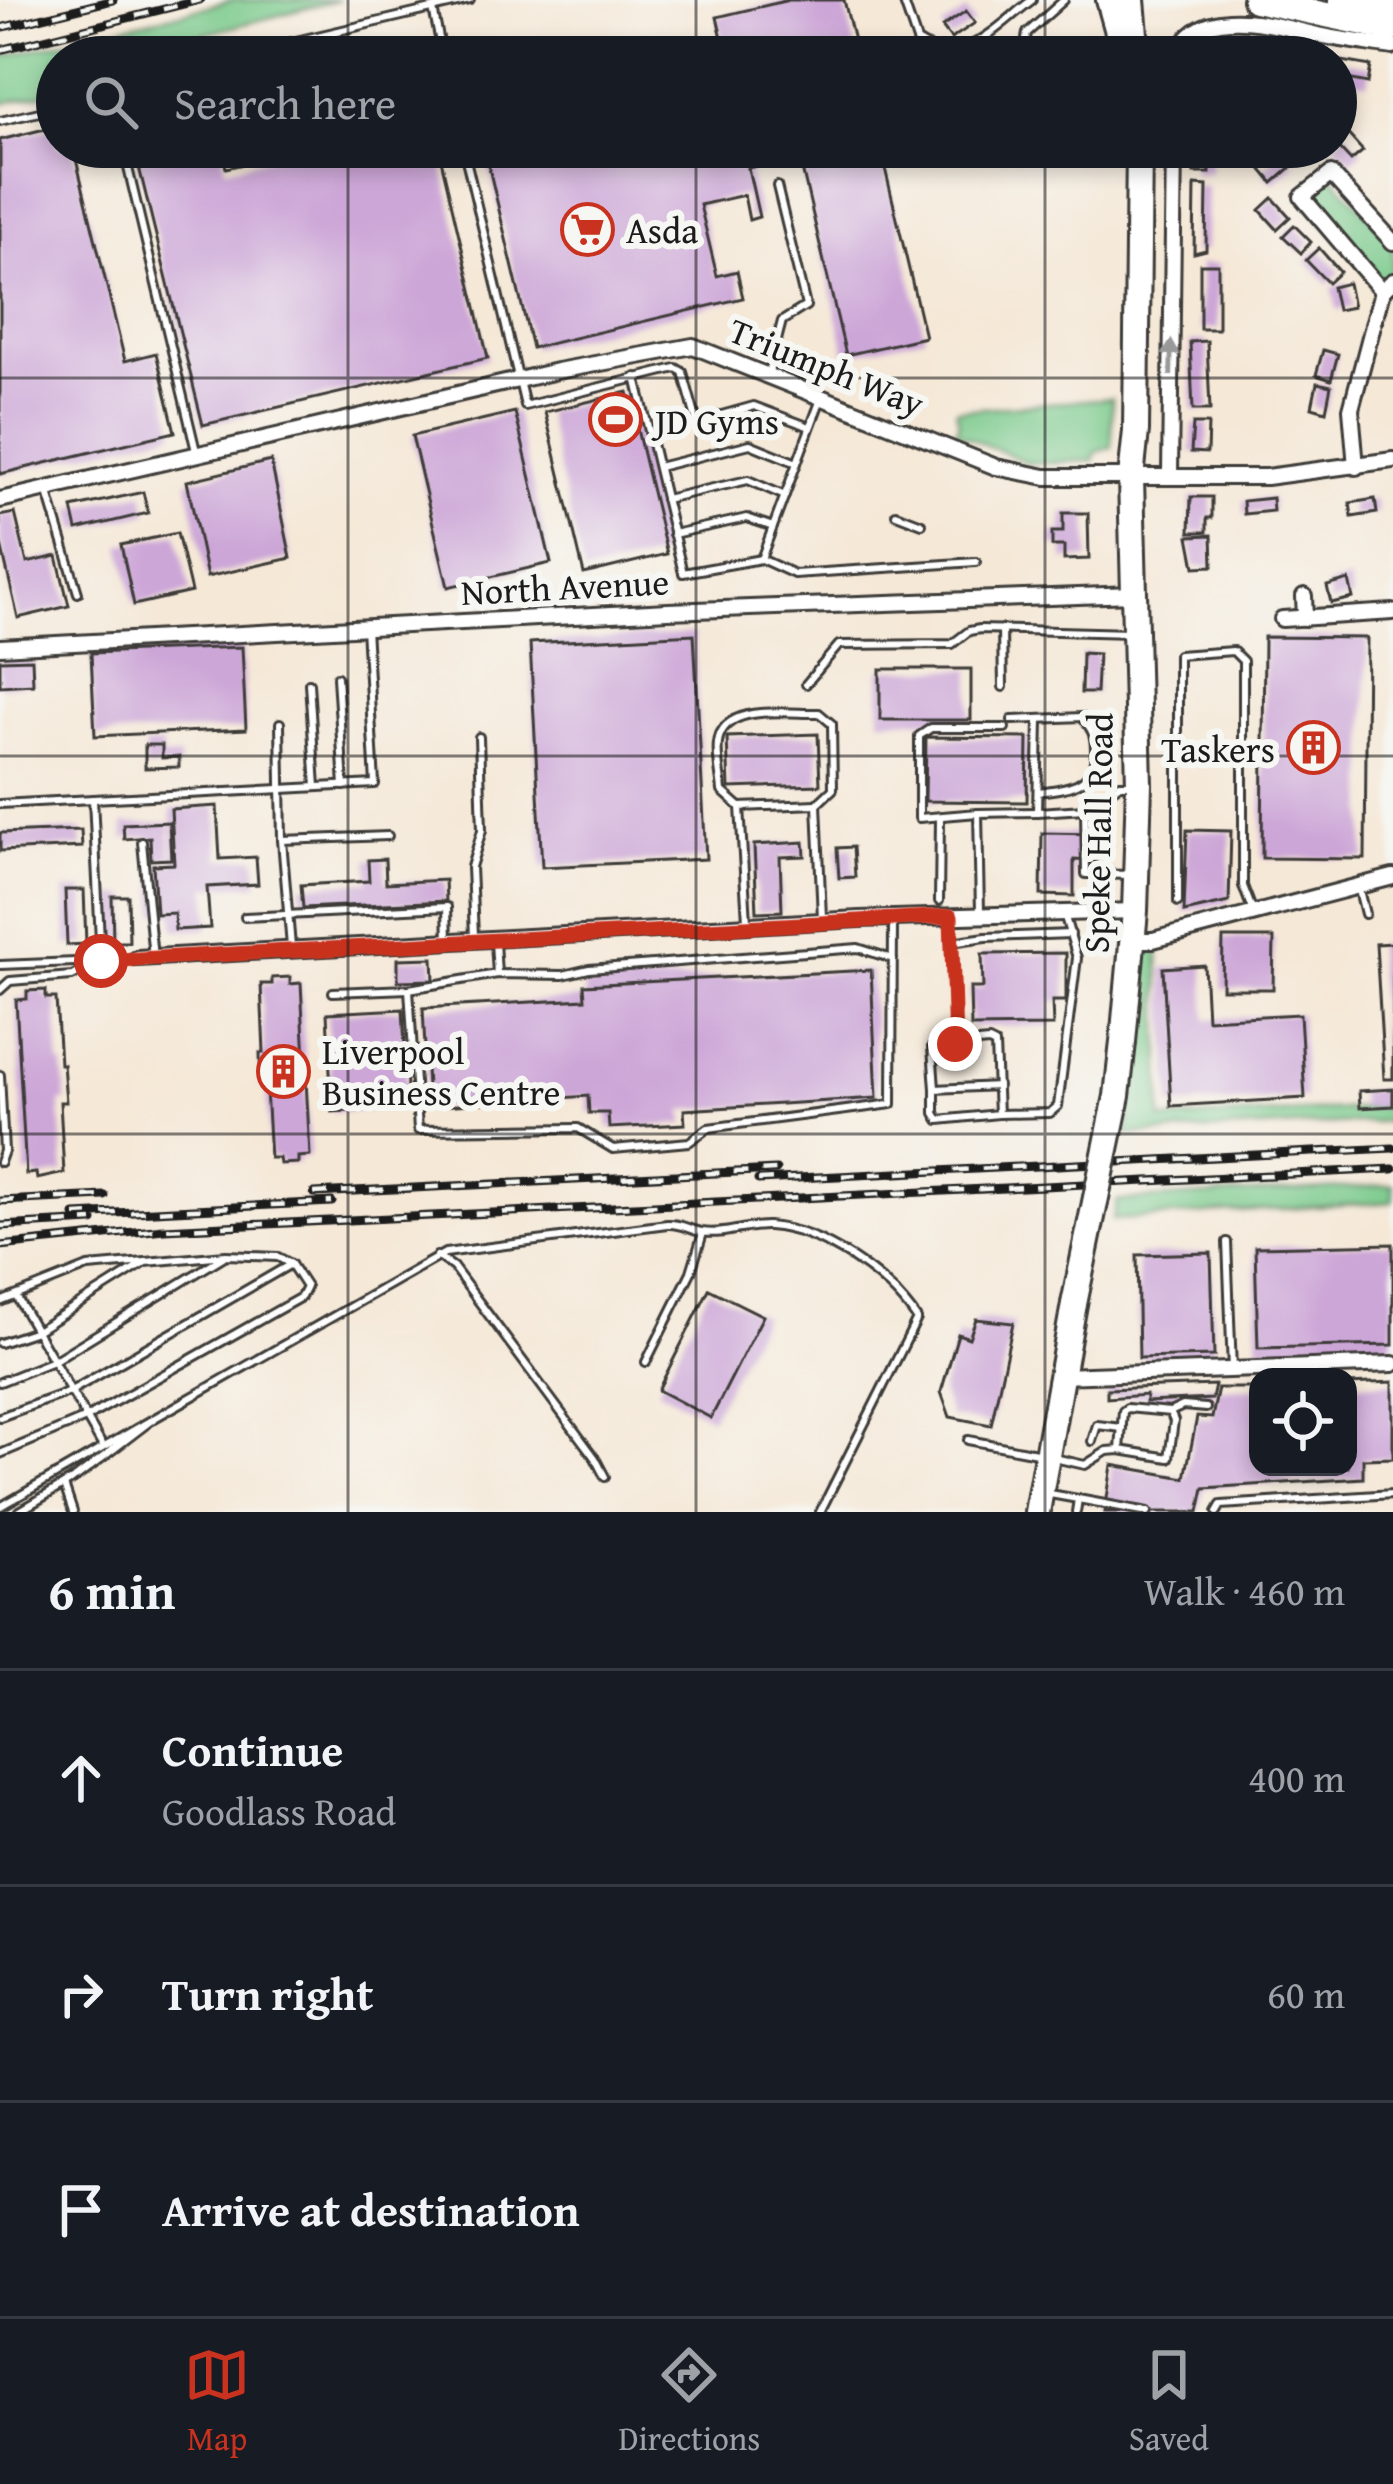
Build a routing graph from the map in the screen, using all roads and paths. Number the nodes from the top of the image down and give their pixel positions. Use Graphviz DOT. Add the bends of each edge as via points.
graph roads {
  1 [pos="470,0"];
  2 [pos="903,0"];
  3 [pos="1032,0"];
  4 [pos="1064,0"];
  5 [pos="1109,0"];
  6 [pos="1154,0"];
  7 [pos="1231,0"];
  8 [pos="1341,0"];
  9 [pos="1259,1"];
  10 [pos="433,9"];
  11 [pos="1133,11"];
  12 [pos="1393,11"];
  13 [pos="1393,29"];
  14 [pos="318,36"];
  15 [pos="439,36"];
  16 [pos="916,36"];
  17 [pos="984,36"];
  18 [pos="1027,36"];
  19 [pos="1119,36"];
  20 [pos="1190,36"];
  21 [pos="1331,36"];
  22 [pos="1357,41"];
  23 [pos="1393,47"];
  24 [pos="36,113"];
  25 [pos="0,121"];
  26 [pos="128,168"];
  27 [pos="468,168"];
  28 [pos="1139,168"];
  29 [pos="1174,168"];
  30 [pos="777,186"];
  31 [pos="1393,242"];
  32 [pos="1388,286"];
  33 [pos="768,375"];
  34 [pos="636,376"];
  35 [pos="520,380"];
  36 [pos="822,396"];
  37 [pos="697,422"];
  38 [pos="810,427"];
  39 [pos="650,435"];
  40 [pos="196,455"];
  41 [pos="1393,460"];
  42 [pos="797,463"];
  43 [pos="658,467"];
  44 [pos="1356,467"];
  45 [pos="1170,475"];
  46 [pos="1131,478"];
  47 [pos="47,489"];
  48 [pos="784,496"];
  49 [pos="665,499"];
  50 [pos="0,500"];
  51 [pos="896,514"];
  52 [pos="922,524"];
  53 [pos="773,527"];
  54 [pos="673,534"];
  55 [pos="761,559"];
  56 [pos="976,562"];
  57 [pos="78,593"];
  58 [pos="1133,594"];
  59 [pos="1304,596"];
  60 [pos="1393,612"];
  61 [pos="1305,618"];
  62 [pos="1282,619"];
  63 [pos="366,627"];
  64 [pos="1002,629"];
  65 [pos="1135,633"];
  66 [pos="0,647"];
  67 [pos="337,676"];
  68 [pos="309,683"];
  69 [pos="806,684"];
  70 [pos="1003,687"];
  71 [pos="1012,720"];
  72 [pos="1039,720"];
  73 [pos="280,723"];
  74 [pos="1005,728"];
  75 [pos="479,737"];
  76 [pos="1138,784"];
  77 [pos="344,786"];
  78 [pos="316,788"];
  79 [pos="281,789"];
  80 [pos="1038,792"];
  81 [pos="93,799"];
  82 [pos="0,804"];
  83 [pos="817,804"];
  84 [pos="740,807"];
  85 [pos="1085,809"];
  86 [pos="1037,812"];
  87 [pos="978,813"];
  88 [pos="940,818"];
  89 [pos="388,836"];
  90 [pos="282,840"];
  91 [pos="142,842"];
  92 [pos="1136,875"];
  93 [pos="1393,877"];
  94 [pos="1358,886"];
  95 [pos="939,901"];
  96 [pos="1178,902"];
  97 [pos="1136,911"];
  98 [pos="1064,912"];
  99 [pos="1253,912"];
  100 [pos="1365,914"];
  101 [pos="951,916"];
  102 [pos="980,916"];
  103 [pos="245,917"];
  104 [pos="287,917"];
  105 [pos="893,918"];
  106 [pos="822,922"];
  107 [pos="748,926"];
  108 [pos="1072,934"];
  109 [pos="495,940"];
  110 [pos="1133,940"];
  111 [pos="475,941"];
  112 [pos="952,942"];
  113 [pos="448,943"];
  114 [pos="292,951"];
  115 [pos="136,958"];
  116 [pos="153,958"];
  117 [pos="893,959"];
  118 [pos="101,961"];
  119 [pos="0,965"];
  120 [pos="497,974"];
  121 [pos="409,989"];
  122 [pos="0,990"];
  123 [pos="333,992"];
  124 [pos="955,1044"];
  125 [pos="0,1075"];
  126 [pos="998,1086"];
  127 [pos="935,1089"];
  128 [pos="998,1114"];
  129 [pos="0,1162"];
  130 [pos="703,1233"];
  131 [pos="1227,1242"];
  132 [pos="226,1256"];
  133 [pos="437,1256"];
  134 [pos="143,1264"];
  135 [pos="292,1264"];
  136 [pos="17,1298"];
  137 [pos="0,1302"];
  138 [pos="36,1331"];
  139 [pos="0,1342"];
  140 [pos="53,1361"];
  141 [pos="646,1362"];
  142 [pos="1393,1364"];
  143 [pos="1232,1372"];
  144 [pos="1061,1376"];
  145 [pos="0,1382"];
  146 [pos="70,1391"];
  147 [pos="1206,1408"];
  148 [pos="1170,1412"];
  149 [pos="0,1417"];
  150 [pos="86,1418"];
  151 [pos="1122,1428"];
  152 [pos="968,1440"];
  153 [pos="1092,1441"];
  154 [pos="105,1450"];
  155 [pos="1120,1450"];
  156 [pos="0,1454"];
  157 [pos="1047,1455"];
  158 [pos="1085,1465"];
  159 [pos="1084,1476"];
  160 [pos="605,1477"];
  161 [pos="64,1485"];
  162 [pos="1393,1494"];
  163 [pos="1078,1499"];
  164 [pos="1039,1502"];
  165 [pos="0,1508"];
  166 [pos="18,1512"];
  167 [pos="73,1512"];
  168 [pos="820,1512"];
  169 [pos="1076,1512"];
  170 [pos="1148,1512"];
  171 [pos="1217,1512"];
  1 -- 10 [label="lane"];
  2 -- 16 [label="lane"];
  3 -- 17 [label="lane"];
  4 -- 18 [label="lane"];
  5 -- 19 [label="highway"];
  6 -- 11 [label="highway"];
  7 -- 9 [label="highway"];
  8 -- 12 [label="highway"];
  9 -- 13 [label="highway"];
  10 -- 14 [label="lane"];
  10 -- 15 [label="lane"];
  20 -- 21 [label="street" via="1234,19"];
  22 -- 23 [label="street"];
  24 -- 25 [label="lane"];
  26 -- 40 [label="lane"];
  27 -- 35 [label="lane"];
  28 -- 46 [label="highway, Speke Hall Road"];
  45 -- 29 [label="street, one-way"];
  30 -- 33 [label="lane" via="806,306 782,321"];
  31 -- 32 [label="street" via="1331,174 1302,197"];
  32 -- 44 [label="street" via="1351,409"];
  33 -- 35 [label="street, Triumph Way" via="694,346"];
  33 -- 36 [label="street, Triumph Way"];
  34 -- 35 [label="lane" via="525,406"];
  34 -- 37 [label="lane" via="683,372"];
  34 -- 39 [label="lane"];
  35 -- 40 [label="street, Triumph Way"];
  36 -- 38 [label="lane"];
  36 -- 46 [label="street, Triumph Way" via="996,467"];
  37 -- 38 [label="lane" via="754,406"];
  37 -- 39 [label="lane"];
  38 -- 42 [label="lane"];
  39 -- 43 [label="lane"];
  40 -- 47 [label="street, Triumph Way"];
  41 -- 44 [label="street, Triumph Way"];
  42 -- 43 [label="lane" via="750,444"];
  42 -- 48 [label="lane"];
  43 -- 49 [label="lane"];
  44 -- 45 [label="street, Triumph Way" via="1266,477"];
  45 -- 46 [label="street, Triumph Way"];
  46 -- 58 [label="highway, Speke Hall Road"];
  47 -- 50 [label="street, Triumph Way"];
  47 -- 57 [label="lane"];
  48 -- 49 [label="lane" via="748,480"];
  48 -- 53 [label="lane"];
  49 -- 54 [label="lane"];
  51 -- 52 [label="lane"];
  53 -- 54 [label="lane" via="746,518"];
  53 -- 55 [label="lane"];
  54 -- 55 [label="lane" via="682,573"];
  55 -- 56 [label="lane" via="794,574"];
  58 -- 63 [label="street, North Avenue"];
  58 -- 65 [label="highway, Speke Hall Road"];
  59 -- 61 [label="street"];
  60 -- 61 [label="street"];
  61 -- 62 [label="street"];
  63 -- 66 [label="street, North Avenue"];
  63 -- 77 [label="lane" via="375,784"];
  64 -- 65 [label="lane"];
  64 -- 69 [label="lane" via="969,631 952,644 839,645"];
  64 -- 70 [label="lane"];
  65 -- 76 [label="highway, Speke Hall Road"];
  67 -- 77 [label="lane"];
  68 -- 78 [label="lane"];
  71 -- 72 [label="lane"];
  72 -- 80 [label="lane"];
  72 -- 80 [label="lane" via="1082,717 1095,733 1088,778"];
  73 -- 79 [label="lane"];
  74 -- 88 [label="lane" via="922,731 919,818"];
  75 -- 111 [label="lane"];
  76 -- 85 [label="lane" via="1120,784"];
  76 -- 92 [label="highway, Speke Hall Road"];
  77 -- 78 [label="lane"];
  78 -- 79 [label="lane"];
  79 -- 81 [label="lane"];
  79 -- 90 [label="lane"];
  80 -- 86 [label="lane"];
  81 -- 82 [label="lane"];
  81 -- 118 [label="lane"];
  83 -- 84 [label="lane"];
  83 -- 84 [label="lane" via="833,789 832,724 819,713 740,716 724,726 722,791"];
  83 -- 106 [label="lane"];
  84 -- 107 [label="lane"];
  85 -- 86 [label="lane"];
  85 -- 92 [label="lane" via="1086,874"];
  86 -- 87 [label="lane"];
  87 -- 88 [label="lane"];
  87 -- 102 [label="lane"];
  88 -- 95 [label="lane"];
  89 -- 90 [label="lane"];
  90 -- 104 [label="lane"];
  91 -- 116 [label="lane"];
  92 -- 97 [label="highway, Speke Hall Road"];
  93 -- 94 [label="street"];
  94 -- 99 [label="street"];
  94 -- 100 [label="lane"];
  96 -- 99 [label="lane" via="1176,662 1185,652 1233,651 1243,661 1243,886"];
  97 -- 98 [label="street"];
  97 -- 110 [label="highway, Speke Hall Road"];
  98 -- 102 [label="street"];
  98 -- 108 [label="lane"];
  99 -- 110 [label="street"];
  101 -- 102 [label="street"];
  101 -- 105 [label="street"];
  101 -- 112 [label="lane"];
  103 -- 104 [label="lane"];
  104 -- 113 [label="lane" via="447,907"];
  104 -- 114 [label="lane"];
  105 -- 106 [label="street"];
  105 -- 117 [label="lane"];
  106 -- 107 [label="street"];
  107 -- 109 [label="street"];
  108 -- 112 [label="lane"];
  108 -- 128 [label="lane" via="1077,958 1058,1106"];
  109 -- 111 [label="street"];
  109 -- 120 [label="lane"];
  110 -- 144 [label="highway, Speke Hall Road, bridge" via="1117,1096"];
  111 -- 113 [label="street"];
  112 -- 124 [label="lane"];
  113 -- 114 [label="street"];
  114 -- 116 [label="street"];
  115 -- 116 [label="street"];
  115 -- 118 [label="lane"];
  117 -- 120 [label="lane" via="858,948"];
  117 -- 121 [label="lane" via="892,1104 614,1149 578,1129 418,1130"];
  118 -- 119 [label="lane"];
  118 -- 122 [label="lane" via="72,976 10,981"];
  120 -- 121 [label="lane"];
  121 -- 123 [label="lane"];
  124 -- 126 [label="lane" via="993,1042"];
  124 -- 127 [label="lane" via="932,1047"];
  125 -- 129 [label="lane"];
  126 -- 127 [label="lane"];
  126 -- 128 [label="lane"];
  127 -- 128 [label="lane" via="939,1120"];
  130 -- 133 [label="lane" via="682,1222"];
  130 -- 141 [label="lane"];
  130 -- 168 [label="lane" via="752,1226 799,1232 886,1283 917,1319"];
  131 -- 143 [label="lane"];
  132 -- 134 [label="lane"];
  132 -- 135 [label="lane"];
  132 -- 140 [label="lane"];
  133 -- 154 [label="lane"];
  133 -- 160 [label="lane" via="453,1267"];
  134 -- 136 [label="lane" via="88,1267"];
  134 -- 138 [label="lane"];
  135 -- 146 [label="lane"];
  135 -- 150 [label="lane" via="306,1287 301,1297"];
  136 -- 137 [label="lane"];
  136 -- 138 [label="lane"];
  138 -- 139 [label="lane"];
  138 -- 140 [label="lane"];
  140 -- 145 [label="lane"];
  140 -- 146 [label="lane"];
  142 -- 143 [label="street"];
  143 -- 144 [label="street"];
  144 -- 157 [label="highway, Speke Hall Road"];
  146 -- 149 [label="lane"];
  146 -- 150 [label="lane"];
  147 -- 148 [label="lane"];
  148 -- 151 [label="lane" via="1127,1408"];
  148 -- 155 [label="lane" via="1169,1458"];
  150 -- 154 [label="lane"];
  150 -- 156 [label="lane"];
  151 -- 153 [label="lane" via="1096,1425"];
  151 -- 155 [label="lane"];
  152 -- 157 [label="lane"];
  154 -- 161 [label="lane"];
  154 -- 165 [label="lane"];
  155 -- 158 [label="lane"];
  157 -- 158 [label="lane"];
  157 -- 164 [label="highway, Speke Hall Road"];
  158 -- 159 [label="lane"];
  161 -- 166 [label="lane"];
  161 -- 167 [label="lane"];
  162 -- 171 [label="lane" via="1221,1504"];
  163 -- 164 [label="lane"];
  163 -- 169 [label="lane"];
  163 -- 170 [label="lane"];
}
